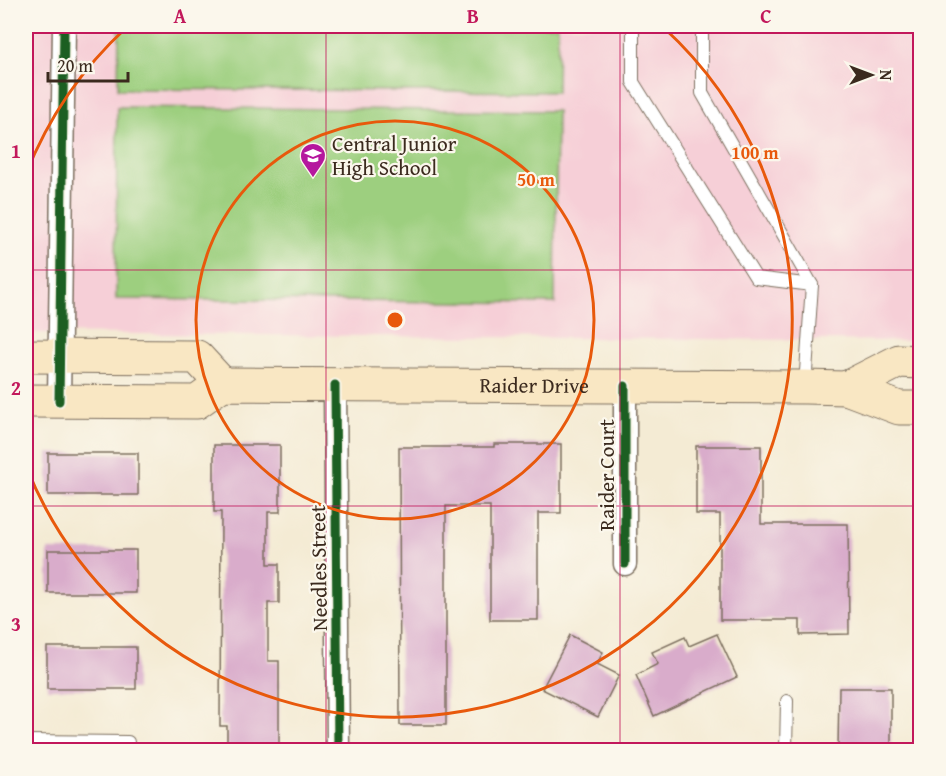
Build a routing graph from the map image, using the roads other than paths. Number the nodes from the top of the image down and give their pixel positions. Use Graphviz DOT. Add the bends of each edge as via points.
graph roads {
  1 [pos="64,26"];
  2 [pos="633,26"];
  3 [pos="702,26"];
  4 [pos="812,285"];
  5 [pos="26,356"];
  6 [pos="60,356"];
  7 [pos="921,362"];
  8 [pos="222,384"];
  9 [pos="335,385"];
  10 [pos="625,386"];
  11 [pos="805,387"];
  12 [pos="846,388"];
  13 [pos="26,401"];
  14 [pos="59,401"];
  15 [pos="921,408"];
  16 [pos="625,564"];
  17 [pos="787,701"];
  18 [pos="26,741"];
  19 [pos="128,742"];
  20 [pos="338,750"];
  21 [pos="786,750"];
  1 -- 6 [label="street"];
  2 -- 4 [label="lane" via="633,82 756,278"];
  3 -- 4 [label="lane" via="702,93"];
  4 -- 11 [label="lane"];
  5 -- 6 [label="main road"];
  6 -- 8 [label="main road" via="197,357"];
  6 -- 14 [label="street"];
  7 -- 12 [label="main road, Raider Drive" via="899,361"];
  8 -- 9 [label="main road, Raider Drive"];
  8 -- 14 [label="main road" via="197,402"];
  9 -- 10 [label="main road, Raider Drive"];
  9 -- 20 [label="street, Needles Street"];
  10 -- 11 [label="main road, Raider Drive"];
  10 -- 16 [label="street, Raider Court"];
  11 -- 12 [label="main road, Raider Drive"];
  12 -- 15 [label="main road, Raider Drive" via="899,408"];
  13 -- 14 [label="main road"];
  17 -- 21 [label="lane"];
  18 -- 19 [label="lane"];
}
